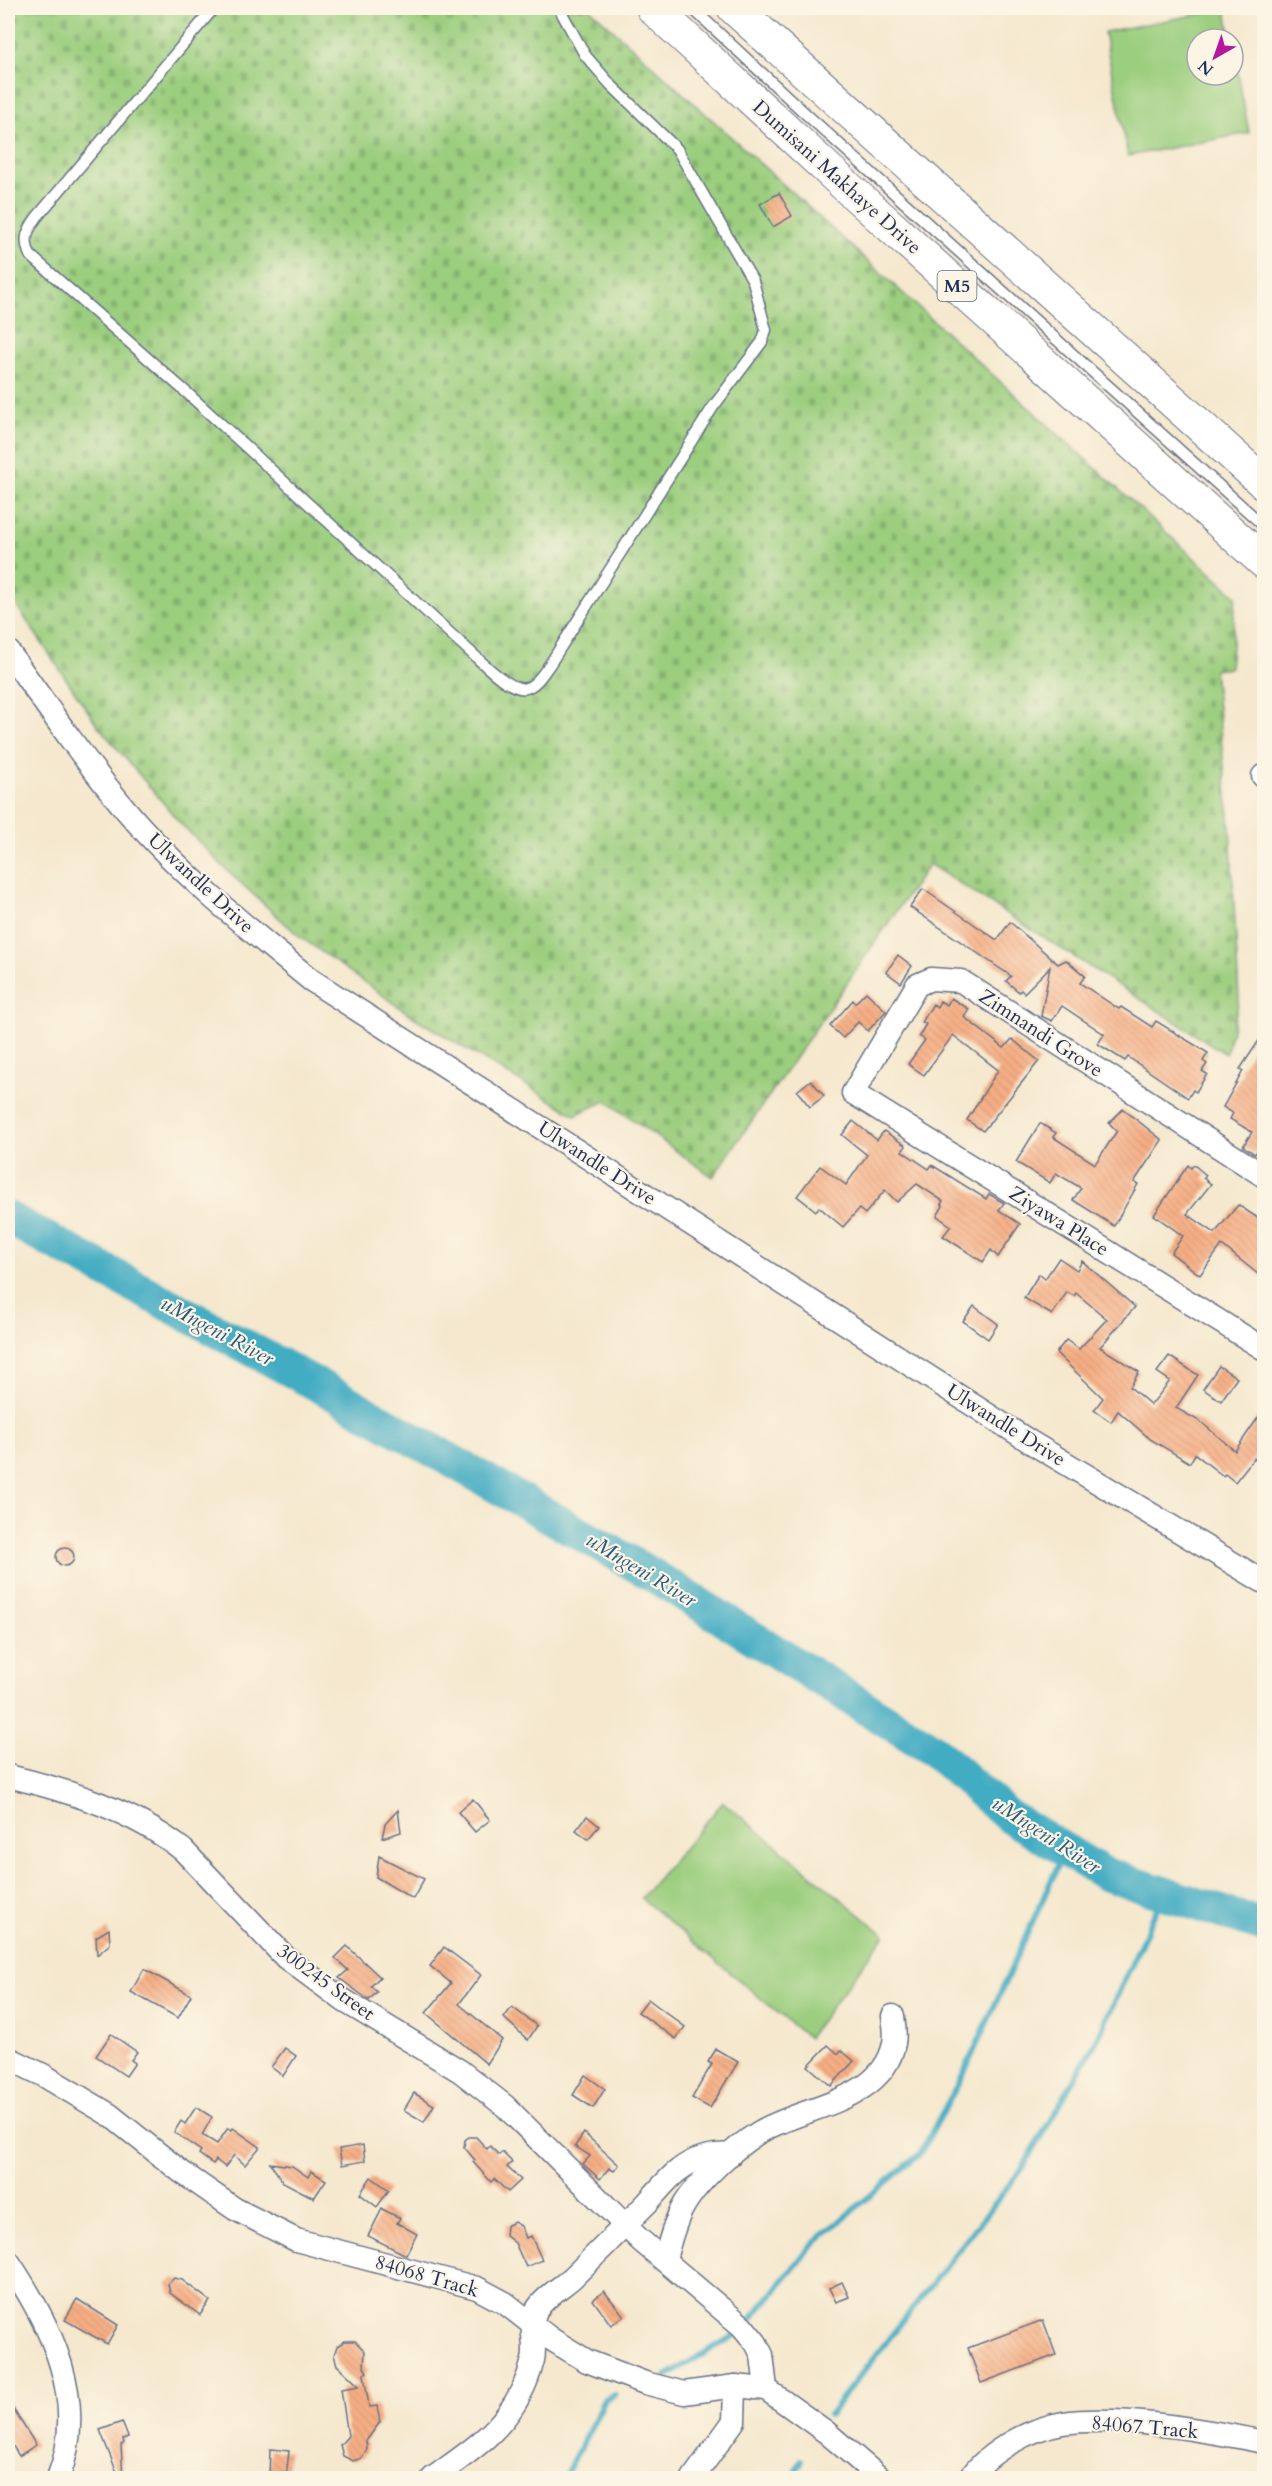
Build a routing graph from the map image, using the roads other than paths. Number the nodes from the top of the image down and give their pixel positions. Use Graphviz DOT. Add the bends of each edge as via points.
graph roads {
  1 [pos="214,8"];
  2 [pos="558,8"];
  3 [pos="653,8"];
  4 [pos="692,8"];
  5 [pos="734,8"];
  6 [pos="1264,483"];
  7 [pos="1264,526"];
  8 [pos="1264,562"];
  9 [pos="8,651"];
  10 [pos="853,1093"];
  11 [pos="1264,1176"];
  12 [pos="1264,1349"];
  13 [pos="1264,1582"];
  14 [pos="8,1776"];
  15 [pos="893,2016"];
  16 [pos="8,2058"];
  17 [pos="729,2155"];
  18 [pos="633,2232"];
  19 [pos="665,2259"];
  20 [pos="8,2261"];
  21 [pos="532,2325"];
  22 [pos="735,2386"];
  23 [pos="766,2389"];
  24 [pos="1264,2442"];
  25 [pos="58,2478"];
  26 [pos="433,2478"];
  27 [pos="693,2478"];
  28 [pos="880,2478"];
  29 [pos="970,2478"];
  1 -- 2 [label="lane" via="37,216 25,243 30,255 476,657 499,677 525,688 536,682 550,664 713,407 762,342 766,330 753,281 677,149 603,77 585,55"];
  3 -- 8 [label="main road, Dumisani Makhaye Drive / M5"];
  4 -- 7 [label="lane"];
  5 -- 6 [label="main road"];
  9 -- 13 [label="street, Ulwandle Drive" via="127,811 183,871 311,980 1032,1443"];
  10 -- 11 [label="street, Zimnandi Grove" via="917,985 931,979 961,981"];
  10 -- 12 [label="street, Ziyawa Place"];
  14 -- 18 [label="street, 300245 Street" via="93,1801 163,1835 183,1850 286,1958 343,2000 460,2071 506,2106"];
  15 -- 17 [label="street" via="895,2040 890,2058 862,2088 758,2133"];
  16 -- 21 [label="street, 84068 Track" via="110,2115 235,2209 296,2240 477,2288 505,2303"];
  17 -- 18 [label="street" via="710,2155 679,2170"];
  17 -- 19 [label="street" via="684,2206"];
  18 -- 19 [label="street, 300245 Street"];
  18 -- 21 [label="street" via="542,2303"];
  19 -- 23 [label="street, 300245 Street" via="756,2343 765,2365"];
  20 -- 25 [label="street" via="36,2307 62,2363 69,2402 67,2446"];
  21 -- 22 [label="street, 84068 Track" via="587,2361 645,2383 684,2393"];
  21 -- 26 [label="street" via="536,2346 533,2361 513,2406 495,2432"];
  22 -- 23 [label="street, 84068 Track"];
  22 -- 27 [label="street" via="734,2421"];
  23 -- 28 [label="street" via="826,2432"];
  24 -- 29 [label="street, 84067 Track" via="1109,2421 1063,2423 996,2454"];
}
